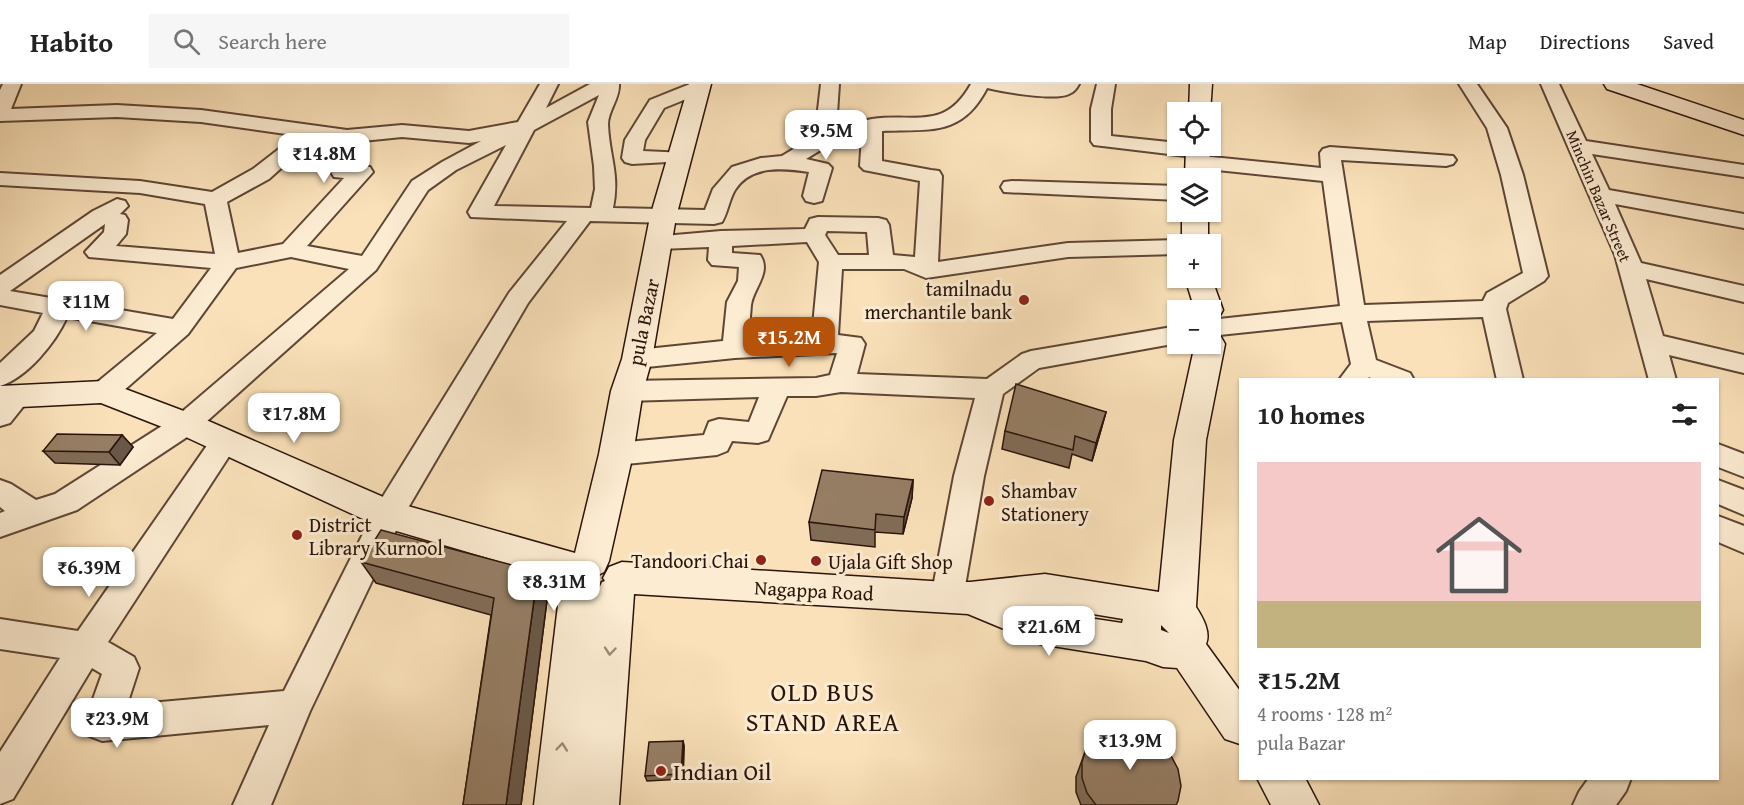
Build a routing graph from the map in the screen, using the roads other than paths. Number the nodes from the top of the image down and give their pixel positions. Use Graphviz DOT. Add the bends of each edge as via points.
graph roads {
  1 [pos="549,84"];
  2 [pos="602,84"];
  3 [pos="610,84"];
  4 [pos="830,84"];
  5 [pos="980,84"];
  6 [pos="994,84"];
  7 [pos="1070,84"];
  8 [pos="1106,84"];
  9 [pos="1200,84"];
  10 [pos="1468,84"];
  11 [pos="1550,84"];
  12 [pos="1615,84"];
  13 [pos="699,86"];
  14 [pos="1200,102"];
  15 [pos="0,115"];
  16 [pos="872,125"];
  17 [pos="524,128"];
  18 [pos="1744,128"];
  19 [pos="319,133"];
  20 [pos="346,136"];
  21 [pos="825,139"];
  22 [pos="1578,146"];
  23 [pos="679,157"];
  24 [pos="1198,159"];
  25 [pos="1446,160"];
  26 [pos="786,162"];
  27 [pos="1744,171"];
  28 [pos="1334,176"];
  29 [pos="0,179"];
  30 [pos="1012,187"];
  31 [pos="140,188"];
  32 [pos="1167,193"];
  33 [pos="1600,195"];
  34 [pos="814,196"];
  35 [pos="215,198"];
  36 [pos="592,215"];
  37 [pos="101,216"];
  38 [pos="1744,221"];
  39 [pos="661,229"];
  40 [pos="814,235"];
  41 [pos="721,238"];
  42 [pos="1167,247"];
  43 [pos="291,250"];
  44 [pos="228,262"];
  45 [pos="831,262"];
  46 [pos="882,262"];
  47 [pos="368,265"];
  48 [pos="1630,268"];
  49 [pos="926,271"];
  50 [pos="0,286"];
  51 [pos="1744,294"];
  52 [pos="0,297"];
  53 [pos="58,306"];
  54 [pos="1494,309"];
  55 [pos="1353,313"];
  56 [pos="1221,327"];
  57 [pos="179,328"];
  58 [pos="1167,336"];
  59 [pos="1652,342"];
  60 [pos="824,344"];
  61 [pos="735,349"];
  62 [pos="1206,354"];
  63 [pos="637,359"];
  64 [pos="1744,364"];
  65 [pos="1358,373"];
  66 [pos="1389,378"];
  67 [pos="1510,378"];
  68 [pos="1662,378"];
  69 [pos="842,383"];
  70 [pos="777,387"];
  71 [pos="992,389"];
  72 [pos="627,391"];
  73 [pos="104,392"];
  74 [pos="4,397"];
  75 [pos="186,424"];
  76 [pos="225,441"];
  77 [pos="616,454"];
  78 [pos="1719,455"];
  79 [pos="1744,466"];
  80 [pos="0,492"];
  81 [pos="1719,492"];
  82 [pos="1744,503"];
  83 [pos="33,514"];
  84 [pos="388,514"];
  85 [pos="0,525"];
  86 [pos="1719,528"];
  87 [pos="1744,540"];
  88 [pos="597,580"];
  89 [pos="958,598"];
  90 [pos="1168,629"];
  91 [pos="0,634"];
  92 [pos="86,647"];
  93 [pos="295,706"];
  94 [pos="1239,724"];
  95 [pos="1279,780"];
  96 [pos="1611,780"];
  97 [pos="0,786"];
  98 [pos="252,805"];
  99 [pos="556,805"];
  100 [pos="597,805"];
  101 [pos="1297,805"];
  102 [pos="1592,805"];
  1 -- 17 [label="street"];
  2 -- 17 [label="street"];
  3 -- 36 [label="street" via="598,122 606,189"];
  4 -- 21 [label="street"];
  5 -- 16 [label="street" via="971,101 944,122"];
  6 -- 7 [label="street" via="1032,90 1064,90"];
  8 -- 24 [label="street" via="1101,141"];
  9 -- 14 [label="street"];
  10 -- 54 [label="street" via="1497,128 1536,276 1496,299"];
  11 -- 22 [label="street, Minchin Bazar Street"];
  12 -- 18 [label="street"];
  13 -- 23 [label="street, pula Bazar"];
  13 -- 23 [label="street" via="657,104 635,140 632,158"];
  15 -- 19 [label="street" via="117,111 201,116"];
  16 -- 21 [label="street"];
  16 -- 49 [label="street" via="871,166 931,176"];
  17 -- 20 [label="street" via="469,137 402,131"];
  17 -- 36 [label="street" via="479,212"];
  17 -- 47 [label="street" via="420,186"];
  19 -- 20 [label="street"];
  19 -- 35 [label="street" via="291,149 261,174"];
  20 -- 43 [label="street" via="333,153 350,158 342,172 362,172"];
  21 -- 26 [label="street"];
  22 -- 27 [label="street"];
  22 -- 33 [label="street, Minchin Bazar Street"];
  23 -- 39 [label="street, pula Bazar"];
  24 -- 28 [label="street"];
  25 -- 28 [label="street" via="1330,153"];
  26 -- 34 [label="street" via="821,168"];
  26 -- 39 [label="street" via="761,164 740,172 724,189 714,217"];
  28 -- 55 [label="street"];
  29 -- 31 [label="street"];
  30 -- 32 [label="street"];
  31 -- 35 [label="street"];
  31 -- 37 [label="street"];
  33 -- 38 [label="street"];
  33 -- 48 [label="street, Minchin Bazar Street"];
  35 -- 44 [label="street"];
  36 -- 39 [label="street"];
  36 -- 84 [label="street" via="518,299"];
  37 -- 44 [label="street" via="117,220 115,234 97,252"];
  37 -- 50 [label="street"];
  39 -- 41 [label="street"];
  39 -- 63 [label="street, pula Bazar"];
  40 -- 41 [label="street"];
  40 -- 45 [label="street"];
  40 -- 46 [label="street" via="818,224 878,225"];
  41 -- 61 [label="street" via="720,260 752,260 750,281 739,302"];
  42 -- 49 [label="street" via="1068,250"];
  43 -- 44 [label="street"];
  43 -- 47 [label="street"];
  44 -- 57 [label="street"];
  45 -- 46 [label="street"];
  45 -- 60 [label="street"];
  46 -- 49 [label="street" via="908,262"];
  47 -- 75 [label="street"];
  48 -- 51 [label="street"];
  48 -- 59 [label="street, Minchin Bazar Street"];
  52 -- 53 [label="street"];
  53 -- 57 [label="street"];
  53 -- 74 [label="street" via="54,322"];
  54 -- 55 [label="street"];
  54 -- 67 [label="street"];
  55 -- 56 [label="street"];
  55 -- 65 [label="street"];
  57 -- 73 [label="street"];
  58 -- 71 [label="street" via="1031,360"];
  59 -- 64 [label="street"];
  59 -- 68 [label="street, Minchin Bazar Street"];
  60 -- 61 [label="street"];
  60 -- 69 [label="street" via="852,344"];
  61 -- 63 [label="street"];
  62 -- 90 [label="street" via="1190,440"];
  63 -- 72 [label="street, pula Bazar"];
  65 -- 66 [label="street"];
  69 -- 70 [label="street"];
  69 -- 71 [label="street"];
  70 -- 72 [label="street"];
  70 -- 77 [label="street" via="758,433 719,429 717,444"];
  71 -- 89 [label="street" via="969,476"];
  72 -- 77 [label="street, pula Bazar"];
  73 -- 74 [label="street, Nagappa Road"];
  73 -- 75 [label="street, Nagappa Road"];
  75 -- 76 [label="street, Nagappa Road"];
  75 -- 83 [label="street" via="66,502"];
  76 -- 84 [label="street, Nagappa Road"];
  76 -- 92 [label="street"];
  77 -- 88 [label="street, pula Bazar"];
  78 -- 79 [label="street"];
  80 -- 83 [label="street"];
  81 -- 82 [label="street"];
  83 -- 85 [label="street"];
  84 -- 88 [label="street, Nagappa Road"];
  84 -- 93 [label="street"];
  86 -- 87 [label="street"];
  88 -- 89 [label="street, Nagappa Road"];
  99 -- 88 [label="street, one-way"];
  88 -- 100 [label="street, one-way"];
  89 -- 90 [label="street, Nagappa Road" via="1040,627"];
  90 -- 94 [label="street"];
  91 -- 92 [label="street"];
  92 -- 93 [label="street" via="122,668 102,724"];
  92 -- 97 [label="street"];
  93 -- 98 [label="street"];
  95 -- 101 [label="street"];
  96 -- 102 [label="street"];
}
